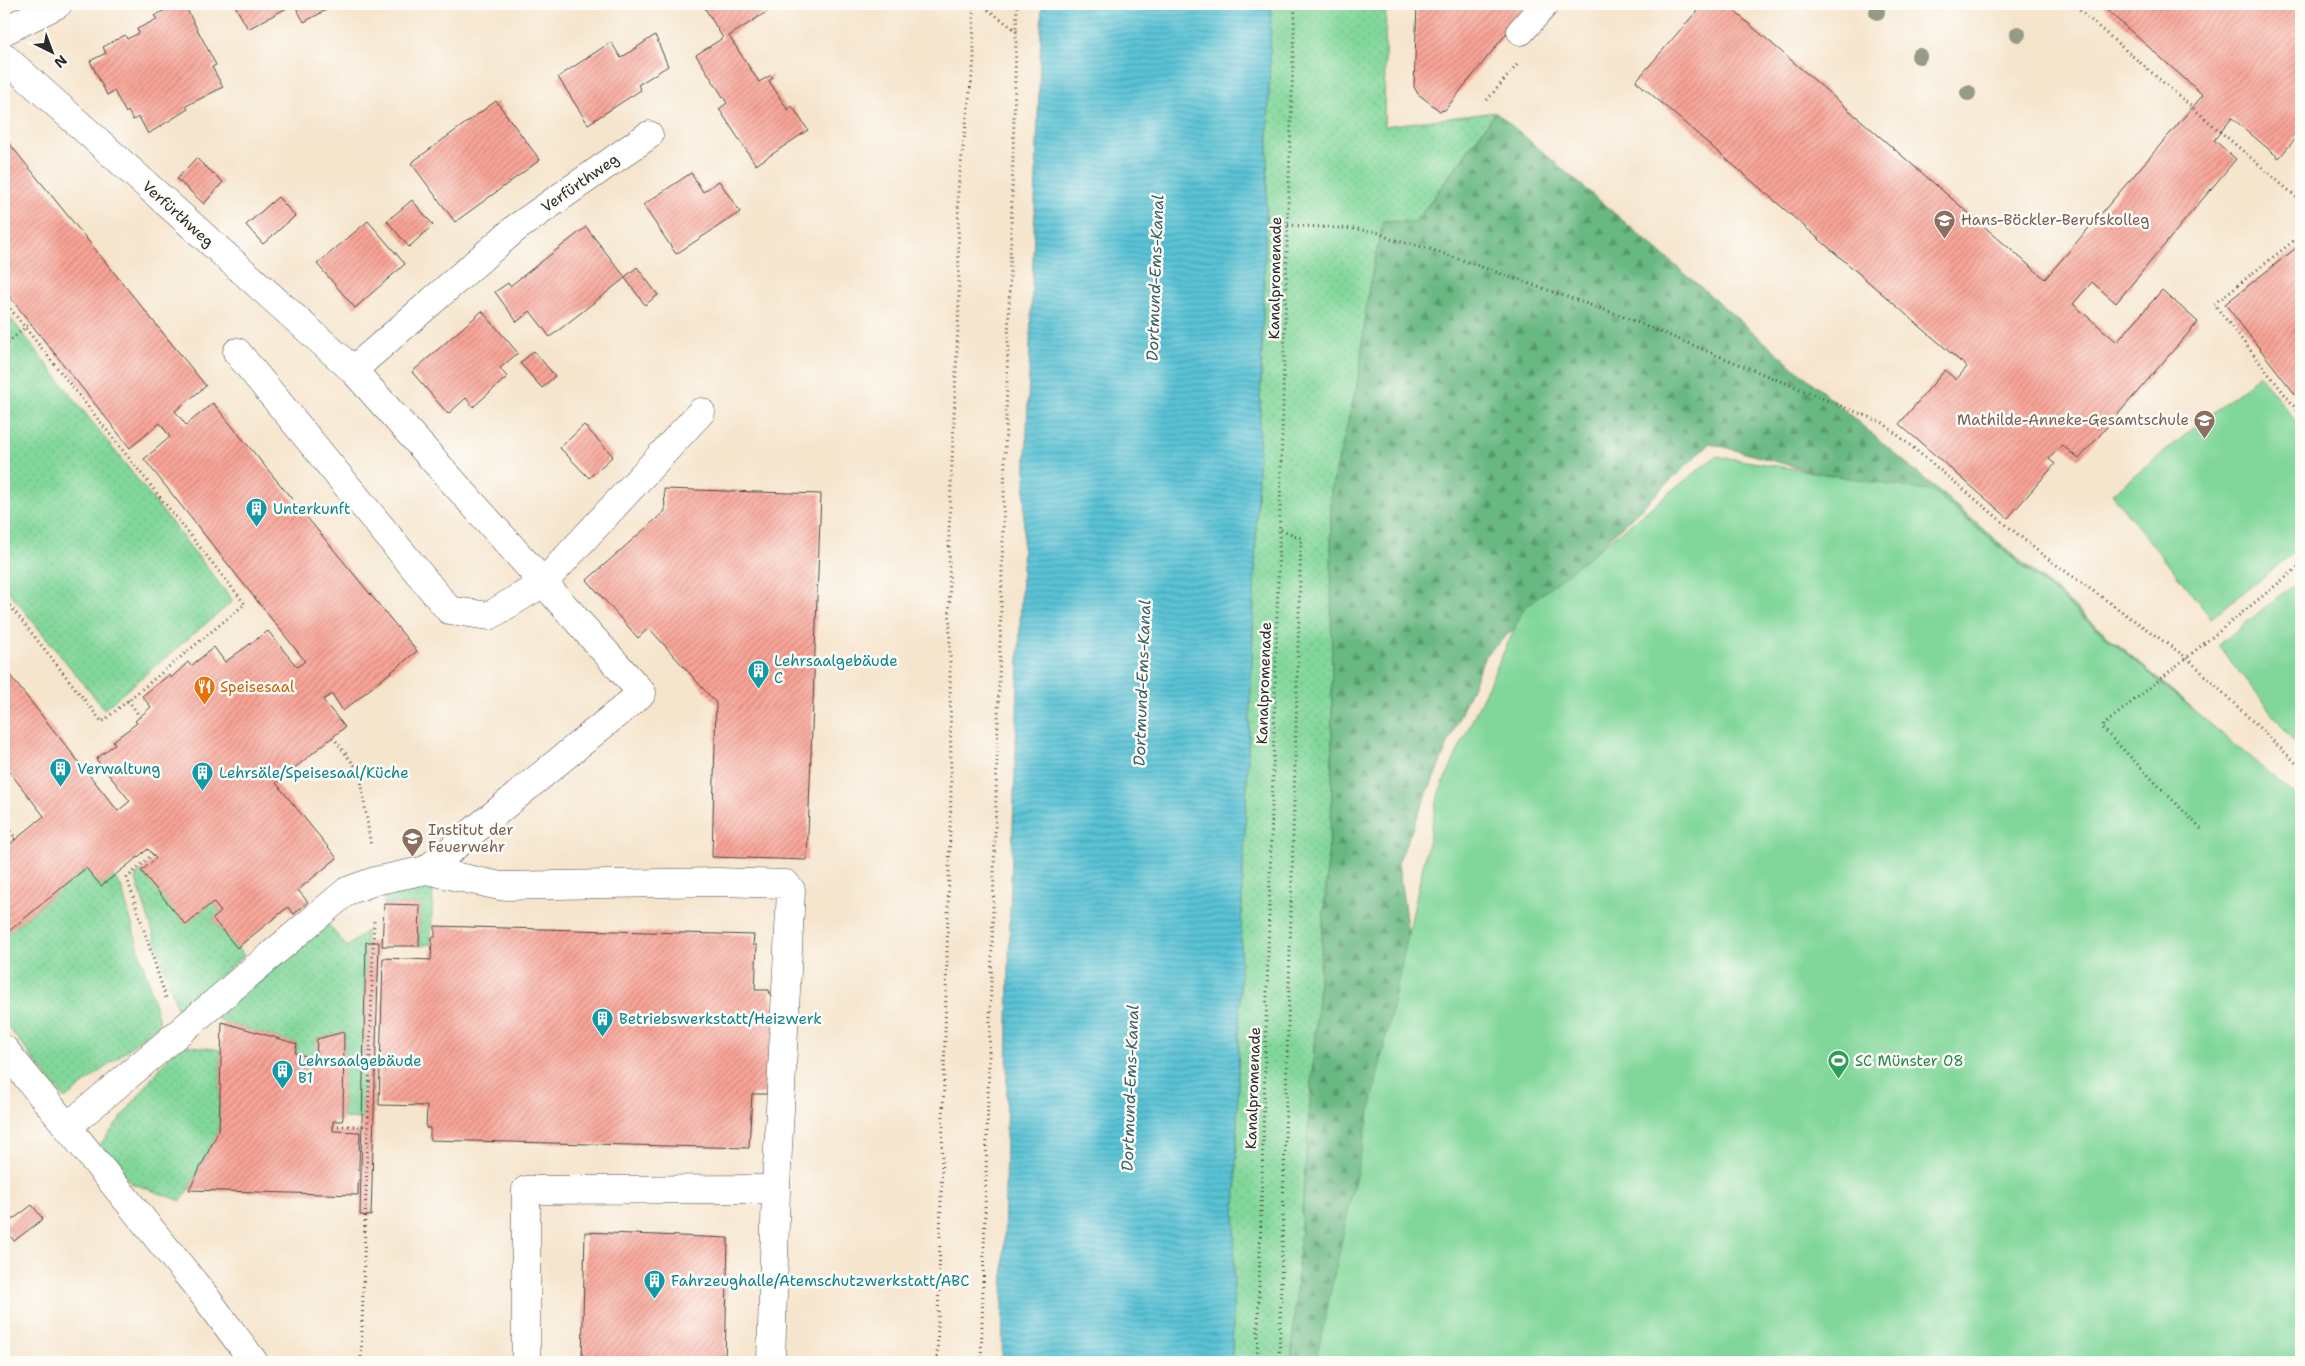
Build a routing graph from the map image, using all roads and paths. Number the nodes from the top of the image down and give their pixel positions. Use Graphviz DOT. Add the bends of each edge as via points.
graph roads {
  1 [pos="58,4"];
  2 [pos="973,4"];
  3 [pos="980,4"];
  4 [pos="1017,4"];
  5 [pos="1296,4"];
  6 [pos="1545,4"];
  7 [pos="2072,4"];
  8 [pos="4,31"];
  9 [pos="1017,31"];
  10 [pos="1521,31"];
  11 [pos="4,57"];
  12 [pos="649,135"];
  13 [pos="2301,201"];
  14 [pos="1288,225"];
  15 [pos="2301,235"];
  16 [pos="4,301"];
  17 [pos="30,323"];
  18 [pos="25,328"];
  19 [pos="4,346"];
  20 [pos="237,352"];
  21 [pos="353,370"];
  22 [pos="701,412"];
  23 [pos="2301,415"];
  24 [pos="1280,529"];
  25 [pos="2301,565"];
  26 [pos="536,575"];
  27 [pos="4,598"];
  28 [pos="2187,658"];
  29 [pos="128,700"];
  30 [pos="140,717"];
  31 [pos="333,737"];
  32 [pos="2301,768"];
  33 [pos="4,823"];
  34 [pos="2202,829"];
  35 [pos="4,837"];
  36 [pos="153,854"];
  37 [pos="426,870"];
  38 [pos="375,881"];
  39 [pos="178,1034"];
  40 [pos="4,1049"];
  41 [pos="333,1126"];
  42 [pos="367,1126"];
  43 [pos="68,1127"];
  44 [pos="776,1189"];
  45 [pos="254,1362"];
  46 [pos="361,1362"];
  47 [pos="526,1362"];
  48 [pos="771,1362"];
  49 [pos="937,1362"];
  50 [pos="980,1362"];
  51 [pos="1257,1362"];
  52 [pos="1279,1362"];
  1 -- 8 [label="street"];
  2 -- 49 [label="path" via="974,60 958,188 959,304 949,531 951,790"];
  3 -- 9 [label="path"];
  4 -- 9 [label="path"];
  5 -- 14 [label="path, Kanalpromenade"];
  6 -- 10 [label="street"];
  7 -- 13 [label="path"];
  9 -- 50 [label="path"];
  11 -- 21 [label="street, Verfürthweg"];
  12 -- 21 [label="street, Verfürthweg" via="516,228"];
  14 -- 24 [label="path, Kanalpromenade"];
  14 -- 28 [label="path" via="1364,231 1430,249 1619,315 1883,423 2044,556"];
  15 -- 23 [label="path" via="2214,304"];
  16 -- 18 [label="path"];
  17 -- 18 [label="path"];
  18 -- 19 [label="path"];
  18 -- 29 [label="path" via="245,604"];
  20 -- 26 [label="street" via="449,610 488,616"];
  21 -- 26 [label="street, Verfürthweg"];
  22 -- 26 [label="street"];
  24 -- 51 [label="path, Kanalpromenade"];
  24 -- 52 [label="path" via="1301,538"];
  25 -- 28 [label="path"];
  26 -- 37 [label="street, Verfürthweg" via="642,692"];
  27 -- 29 [label="path" via="102,722"];
  28 -- 32 [label="path"];
  28 -- 34 [label="path" via="2101,727"];
  29 -- 30 [label="path"];
  31 -- 38 [label="path" via="360,773"];
  33 -- 35 [label="path" via="16,839"];
  36 -- 39 [label="path" via="127,878"];
  37 -- 38 [label="street"];
  37 -- 44 [label="street" via="500,886 786,884 791,890"];
  38 -- 39 [label="street" via="348,891"];
  38 -- 42 [label="path"];
  39 -- 43 [label="street"];
  40 -- 43 [label="street"];
  41 -- 42 [label="path"];
  42 -- 46 [label="path"];
  43 -- 45 [label="street"];
  44 -- 47 [label="street" via="526,1190"];
  44 -- 48 [label="street"];
}
